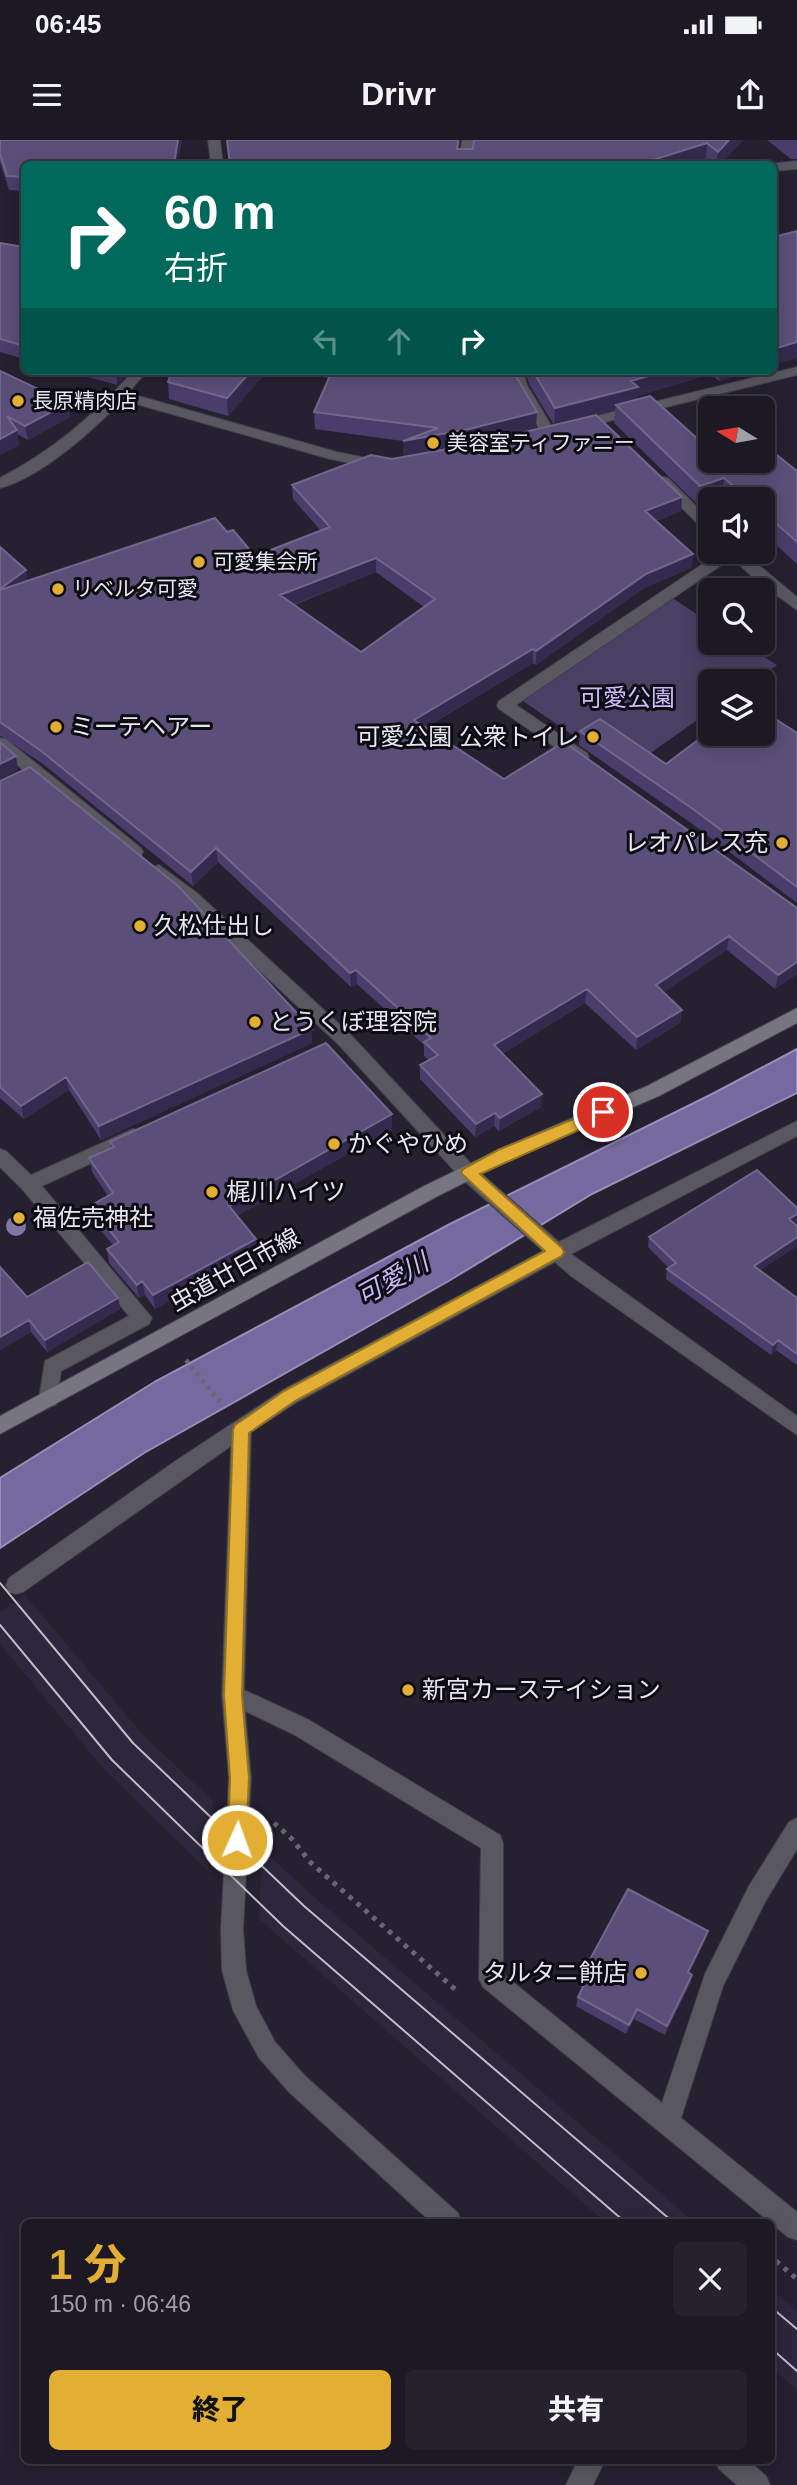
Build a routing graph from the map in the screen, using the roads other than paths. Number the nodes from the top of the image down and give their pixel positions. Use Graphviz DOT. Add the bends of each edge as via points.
graph roads {
  1 [pos="214,140"];
  2 [pos="468,140"];
  3 [pos="217,161"];
  4 [pos="465,161"];
  5 [pos="797,165"];
  6 [pos="777,167"];
  7 [pos="797,371"];
  8 [pos="137,375"];
  9 [pos="517,375"];
  10 [pos="120,395"];
  11 [pos="392,467"];
  12 [pos="654,473"];
  13 [pos="0,484"];
  14 [pos="698,516"];
  15 [pos="714,564"];
  16 [pos="747,564"];
  17 [pos="797,605"];
  18 [pos="0,743"];
  19 [pos="595,767"];
  20 [pos="797,1015"];
  21 [pos="155,1126"];
  22 [pos="797,1128"];
  23 [pos="0,1156"];
  24 [pos="468,1173"];
  25 [pos="29,1184"];
  26 [pos="551,1247"];
  27 [pos="49,1399"];
  28 [pos="0,1426"];
  29 [pos="797,1427"];
  30 [pos="241,1430"];
  31 [pos="16,1585"];
  32 [pos="233,1695"];
  33 [pos="797,1829"];
  34 [pos="667,2123"];
  35 [pos="446,2219"];
  36 [pos="797,2228"];
  37 [pos="590,2464"];
  38 [pos="733,2464"];
  39 [pos="579,2485"];
  40 [pos="757,2485"];
  1 -- 3 [label="street"];
  2 -- 4 [label="street"];
  5 -- 6 [label="street"];
  7 -- 9 [label="street" via="603,425 541,433"];
  8 -- 10 [label="street"];
  10 -- 11 [label="street" via="335,456"];
  10 -- 13 [label="street" via="35,467"];
  12 -- 14 [label="street"];
  15 -- 19 [label="street" via="505,705"];
  16 -- 17 [label="street"];
  18 -- 24 [label="street" via="29,774 191,897"];
  20 -- 24 [label="main road, 虫道廿日市線" via="653,1091"];
  21 -- 25 [label="street"];
  22 -- 26 [label="street"];
  23 -- 25 [label="street"];
  24 -- 26 [label="street"];
  24 -- 27 [label="main road, 虫道廿日市線"];
  25 -- 27 [label="street" via="142,1318 52,1367"];
  26 -- 29 [label="street" via="630,1311"];
  26 -- 30 [label="street" via="289,1396"];
  27 -- 28 [label="main road, 虫道廿日市線"];
  30 -- 31 [label="street"];
  30 -- 32 [label="street"];
  32 -- 34 [label="street" via="302,1727 492,1843 491,1979"];
  32 -- 35 [label="street" via="240,1778 232,1929 234,1970 245,2010 267,2050 297,2084"];
  33 -- 34 [label="street" via="757,1894 713,1982"];
  34 -- 36 [label="street"];
  37 -- 39 [label="street"];
  38 -- 40 [label="street"];
}
